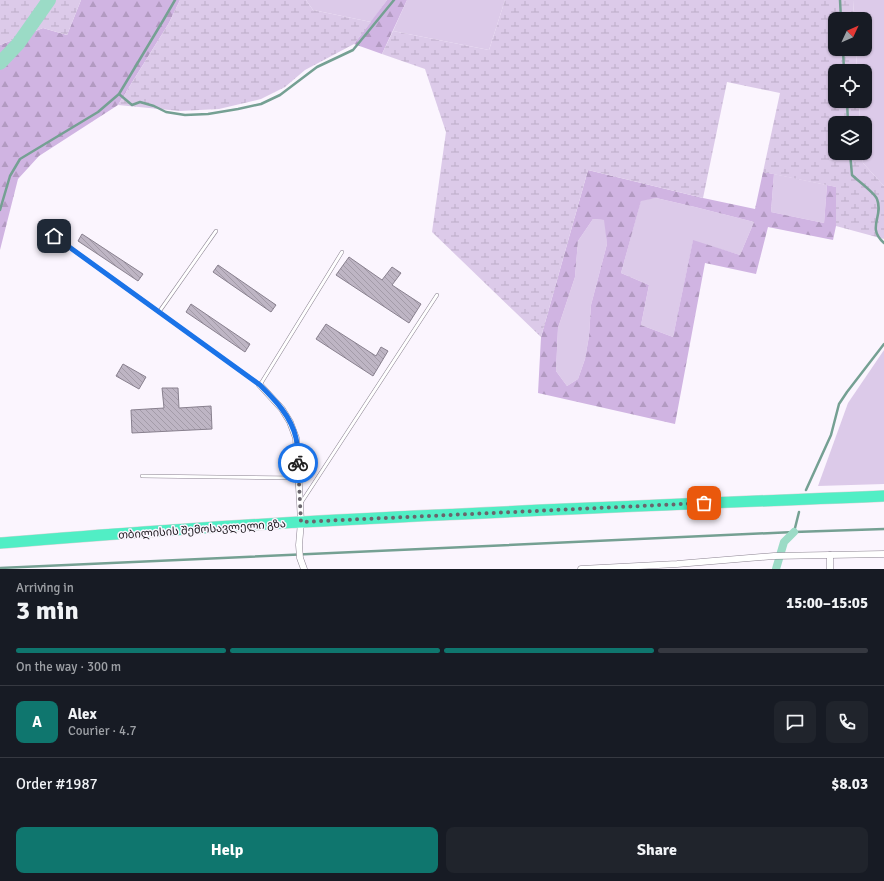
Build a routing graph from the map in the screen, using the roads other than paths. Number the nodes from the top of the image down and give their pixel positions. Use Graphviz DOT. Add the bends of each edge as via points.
graph roads {
  1 [pos="216,231"];
  2 [pos="54,236"];
  3 [pos="342,252"];
  4 [pos="437,295"];
  5 [pos="159,312"];
  6 [pos="260,385"];
  7 [pos="142,476"];
  8 [pos="299,478"];
  9 [pos="884,496"];
  10 [pos="300,504"];
  11 [pos="301,522"];
  12 [pos="0,543"];
  13 [pos="830,554"];
  14 [pos="884,554"];
  15 [pos="657,567"];
  16 [pos="304,569"];
  17 [pos="581,569"];
  18 [pos="830,569"];
  1 -- 5 [label="lane"];
  2 -- 5 [label="lane"];
  3 -- 6 [label="lane"];
  4 -- 10 [label="lane"];
  5 -- 6 [label="lane"];
  6 -- 8 [label="street" via="290,422 296,438"];
  7 -- 8 [label="lane"];
  8 -- 10 [label="street"];
  9 -- 11 [label="highway, თბილისის შემოსავლელი გზა"];
  10 -- 11 [label="street"];
  11 -- 12 [label="highway, თბილისის შემოსავლელი გზა"];
  11 -- 16 [label="street" via="299,545"];
  13 -- 14 [label="street"];
  13 -- 15 [label="street" via="774,556"];
  13 -- 18 [label="street"];
  15 -- 17 [label="street"];
}
